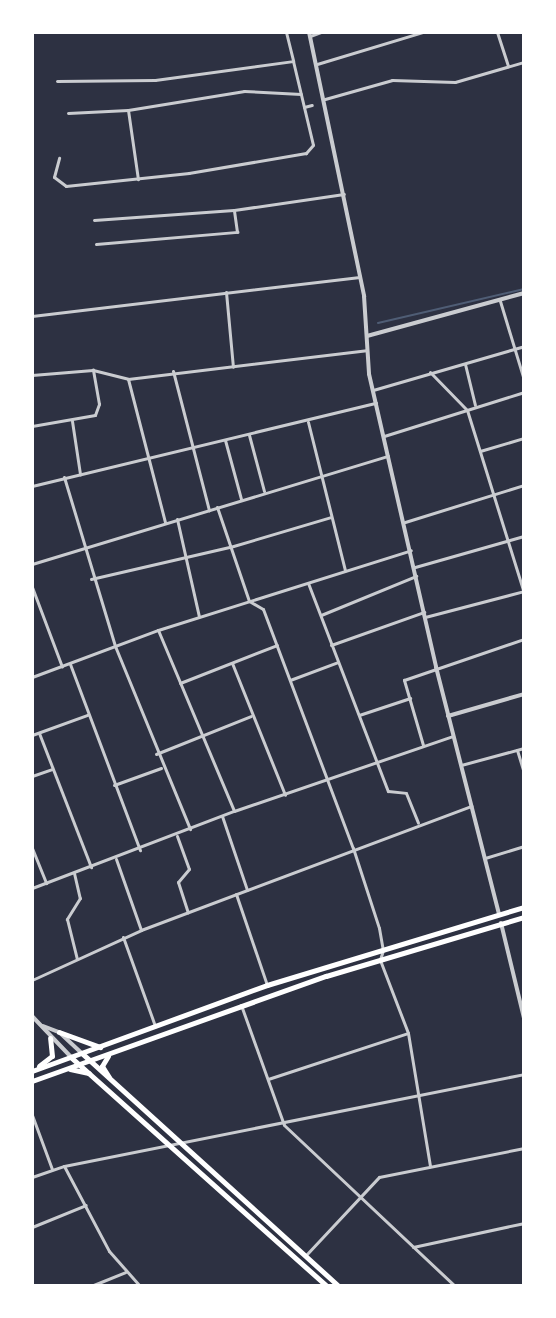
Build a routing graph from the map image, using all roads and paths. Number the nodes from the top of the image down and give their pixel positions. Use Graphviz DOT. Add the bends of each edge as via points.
graph roads {
  1 [pos="286,32"];
  2 [pos="320,32"];
  3 [pos="423,32"];
  4 [pos="496,32"];
  5 [pos="309,34"];
  6 [pos="293,61"];
  7 [pos="524,62"];
  8 [pos="317,64"];
  9 [pos="508,66"];
  10 [pos="57,82"];
  11 [pos="301,94"];
  12 [pos="325,99"];
  13 [pos="312,105"];
  14 [pos="304,106"];
  15 [pos="128,110"];
  16 [pos="68,113"];
  17 [pos="59,158"];
  18 [pos="138,179"];
  19 [pos="344,194"];
  20 [pos="234,210"];
  21 [pos="94,220"];
  22 [pos="96,244"];
  23 [pos="360,277"];
  24 [pos="226,292"];
  25 [pos="524,293"];
  26 [pos="500,301"];
  27 [pos="32,316"];
  28 [pos="367,336"];
  29 [pos="524,346"];
  30 [pos="514,349"];
  31 [pos="366,350"];
  32 [pos="465,364"];
  33 [pos="233,367"];
  34 [pos="93,370"];
  35 [pos="173,371"];
  36 [pos="430,372"];
  37 [pos="32,375"];
  38 [pos="128,379"];
  39 [pos="524,380"];
  40 [pos="373,390"];
  41 [pos="524,392"];
  42 [pos="376,403"];
  43 [pos="475,405"];
  44 [pos="467,410"];
  45 [pos="72,421"];
  46 [pos="308,422"];
  47 [pos="32,426"];
  48 [pos="249,435"];
  49 [pos="384,436"];
  50 [pos="524,438"];
  51 [pos="225,440"];
  52 [pos="193,447"];
  53 [pos="480,451"];
  54 [pos="389,456"];
  55 [pos="148,458"];
  56 [pos="80,474"];
  57 [pos="321,475"];
  58 [pos="64,477"];
  59 [pos="524,485"];
  60 [pos="32,486"];
  61 [pos="264,492"];
  62 [pos="492,494"];
  63 [pos="241,499"];
  64 [pos="217,507"];
  65 [pos="209,510"];
  66 [pos="331,517"];
  67 [pos="177,519"];
  68 [pos="164,522"];
  69 [pos="405,522"];
  70 [pos="524,536"];
  71 [pos="507,541"];
  72 [pos="82,546"];
  73 [pos="230,547"];
  74 [pos="411,550"];
  75 [pos="186,556"];
  76 [pos="32,564"];
  77 [pos="415,567"];
  78 [pos="345,570"];
  79 [pos="416,576"];
  80 [pos="91,579"];
  81 [pos="308,582"];
  82 [pos="32,587"];
  83 [pos="523,592"];
  84 [pos="250,601"];
  85 [pos="39,607"];
  86 [pos="32,610"];
  87 [pos="321,615"];
  88 [pos="425,615"];
  89 [pos="199,617"];
  90 [pos="158,630"];
  91 [pos="524,639"];
  92 [pos="332,645"];
  93 [pos="115,646"];
  94 [pos="276,646"];
  95 [pos="338,662"];
  96 [pos="232,663"];
  97 [pos="70,664"];
  98 [pos="62,667"];
  99 [pos="436,667"];
  100 [pos="32,677"];
  101 [pos="290,680"];
  102 [pos="180,683"];
  103 [pos="524,694"];
  104 [pos="410,698"];
  105 [pos="88,715"];
  106 [pos="359,715"];
  107 [pos="251,716"];
  108 [pos="448,716"];
  109 [pos="39,733"];
  110 [pos="32,735"];
  111 [pos="200,736"];
  112 [pos="454,736"];
  113 [pos="422,745"];
  114 [pos="524,748"];
  115 [pos="518,750"];
  116 [pos="156,754"];
  117 [pos="375,760"];
  118 [pos="461,765"];
  119 [pos="161,768"];
  120 [pos="52,769"];
  121 [pos="524,773"];
  122 [pos="32,776"];
  123 [pos="328,779"];
  124 [pos="114,785"];
  125 [pos="285,795"];
  126 [pos="471,806"];
  127 [pos="234,811"];
  128 [pos="222,816"];
  129 [pos="418,823"];
  130 [pos="190,829"];
  131 [pos="177,836"];
  132 [pos="524,846"];
  133 [pos="32,848"];
  134 [pos="353,848"];
  135 [pos="140,850"];
  136 [pos="485,858"];
  137 [pos="116,859"];
  138 [pos="91,867"];
  139 [pos="74,873"];
  140 [pos="46,883"];
  141 [pos="32,888"];
  142 [pos="247,890"];
  143 [pos="236,894"];
  144 [pos="524,907"];
  145 [pos="188,912"];
  146 [pos="499,914"];
  147 [pos="524,917"];
  148 [pos="500,924"];
  149 [pos="141,930"];
  150 [pos="123,937"];
  151 [pos="383,950"];
  152 [pos="77,959"];
  153 [pos="380,960"];
  154 [pos="32,980"];
  155 [pos="267,985"];
  156 [pos="241,1005"];
  157 [pos="522,1005"];
  158 [pos="32,1016"];
  159 [pos="524,1018"];
  160 [pos="43,1026"];
  161 [pos="156,1027"];
  162 [pos="59,1032"];
  163 [pos="408,1033"];
  164 [pos="50,1038"];
  165 [pos="100,1047"];
  166 [pos="83,1054"];
  167 [pos="112,1054"];
  168 [pos="72,1058"];
  169 [pos="91,1061"];
  170 [pos="79,1065"];
  171 [pos="65,1070"];
  172 [pos="32,1071"];
  173 [pos="89,1073"];
  174 [pos="524,1074"];
  175 [pos="109,1077"];
  176 [pos="268,1079"];
  177 [pos="32,1082"];
  178 [pos="419,1095"];
  179 [pos="32,1115"];
  180 [pos="284,1125"];
  181 [pos="186,1144"];
  182 [pos="174,1146"];
  183 [pos="524,1148"];
  184 [pos="64,1166"];
  185 [pos="430,1166"];
  186 [pos="52,1169"];
  187 [pos="32,1177"];
  188 [pos="357,1198"];
  189 [pos="86,1205"];
  190 [pos="524,1223"];
  191 [pos="32,1227"];
  192 [pos="413,1247"];
  193 [pos="306,1255"];
  194 [pos="125,1272"];
  195 [pos="91,1286"];
  196 [pos="140,1286"];
  197 [pos="326,1286"];
  198 [pos="339,1286"];
  199 [pos="455,1286"];
  1 -- 6 [label="street"];
  2 -- 5 [label="street"];
  3 -- 8 [label="street"];
  4 -- 9 [label="street"];
  5 -- 8 [label="street"];
  6 -- 10 [label="street" via="155,80"];
  6 -- 11 [label="street"];
  7 -- 9 [label="street"];
  8 -- 12 [label="street"];
  9 -- 12 [label="street" via="442,84 392,80"];
  11 -- 14 [label="street"];
  11 -- 15 [label="street" via="244,92"];
  12 -- 19 [label="street"];
  13 -- 14 [label="street"];
  14 -- 18 [label="street" via="313,145 306,153"];
  15 -- 16 [label="street"];
  15 -- 18 [label="street"];
  17 -- 18 [label="street" via="54,172 62,185"];
  19 -- 20 [label="street"];
  19 -- 23 [label="street"];
  20 -- 21 [label="street"];
  20 -- 22 [label="street" via="237,232"];
  23 -- 24 [label="street"];
  23 -- 28 [label="street"];
  24 -- 27 [label="street"];
  24 -- 33 [label="street"];
  25 -- 26 [label="street"];
  26 -- 28 [label="street"];
  26 -- 30 [label="street"];
  28 -- 31 [label="street"];
  29 -- 30 [label="street"];
  30 -- 32 [label="street"];
  30 -- 39 [label="street"];
  31 -- 33 [label="street"];
  31 -- 40 [label="street"];
  32 -- 36 [label="street"];
  32 -- 43 [label="street"];
  33 -- 35 [label="street"];
  34 -- 37 [label="street"];
  34 -- 38 [label="street"];
  34 -- 45 [label="street" via="99,410 90,417"];
  35 -- 38 [label="street"];
  35 -- 52 [label="street"];
  36 -- 40 [label="street"];
  36 -- 44 [label="street"];
  38 -- 55 [label="street"];
  40 -- 42 [label="street"];
  41 -- 43 [label="street"];
  42 -- 46 [label="street"];
  42 -- 49 [label="street"];
  43 -- 44 [label="street"];
  44 -- 49 [label="street"];
  44 -- 53 [label="street"];
  45 -- 47 [label="street"];
  45 -- 56 [label="street"];
  46 -- 48 [label="street"];
  46 -- 57 [label="street"];
  48 -- 51 [label="street"];
  48 -- 61 [label="street"];
  49 -- 54 [label="street"];
  50 -- 53 [label="street"];
  51 -- 52 [label="street"];
  51 -- 63 [label="street"];
  52 -- 55 [label="street"];
  52 -- 65 [label="street"];
  53 -- 62 [label="street"];
  54 -- 57 [label="street"];
  54 -- 69 [label="street"];
  55 -- 56 [label="street"];
  55 -- 68 [label="street"];
  56 -- 58 [label="street"];
  57 -- 61 [label="street"];
  57 -- 66 [label="street"];
  58 -- 60 [label="street"];
  58 -- 72 [label="street"];
  59 -- 62 [label="street"];
  61 -- 63 [label="street"];
  62 -- 69 [label="street"];
  62 -- 71 [label="street"];
  63 -- 64 [label="street"];
  64 -- 65 [label="street"];
  64 -- 73 [label="street"];
  65 -- 67 [label="street"];
  66 -- 73 [label="street"];
  66 -- 78 [label="street"];
  67 -- 68 [label="street"];
  67 -- 75 [label="street"];
  68 -- 72 [label="street"];
  69 -- 74 [label="street"];
  70 -- 71 [label="street"];
  71 -- 77 [label="street"];
  71 -- 83 [label="street"];
  72 -- 76 [label="street"];
  72 -- 80 [label="street"];
  73 -- 75 [label="street"];
  73 -- 84 [label="street"];
  74 -- 77 [label="street"];
  74 -- 78 [label="street"];
  75 -- 80 [label="street"];
  75 -- 89 [label="street"];
  77 -- 79 [label="street"];
  78 -- 81 [label="street"];
  79 -- 87 [label="street"];
  79 -- 88 [label="street"];
  80 -- 93 [label="street"];
  81 -- 84 [label="street"];
  81 -- 87 [label="street"];
  82 -- 85 [label="street"];
  83 -- 88 [label="street"];
  84 -- 89 [label="street"];
  84 -- 94 [label="street" via="263,610"];
  85 -- 86 [label="street"];
  85 -- 98 [label="street"];
  87 -- 92 [label="street"];
  88 -- 92 [label="street"];
  88 -- 99 [label="street"];
  89 -- 90 [label="street"];
  90 -- 93 [label="street"];
  90 -- 102 [label="street"];
  91 -- 99 [label="street"];
  92 -- 95 [label="street"];
  93 -- 97 [label="street"];
  93 -- 116 [label="street"];
  94 -- 96 [label="street"];
  94 -- 101 [label="street"];
  95 -- 101 [label="street"];
  95 -- 106 [label="street"];
  96 -- 102 [label="street"];
  96 -- 107 [label="street"];
  97 -- 98 [label="street"];
  97 -- 105 [label="street"];
  98 -- 100 [label="street"];
  99 -- 104 [label="street" via="404,680"];
  99 -- 108 [label="street"];
  101 -- 123 [label="street"];
  102 -- 111 [label="street"];
  103 -- 108 [label="street"];
  104 -- 106 [label="street"];
  104 -- 113 [label="street"];
  105 -- 109 [label="street"];
  105 -- 124 [label="street"];
  106 -- 117 [label="street"];
  107 -- 111 [label="street"];
  107 -- 125 [label="street"];
  108 -- 112 [label="street"];
  109 -- 110 [label="street"];
  109 -- 120 [label="street"];
  111 -- 116 [label="street"];
  111 -- 127 [label="street"];
  112 -- 113 [label="street"];
  112 -- 118 [label="street"];
  113 -- 117 [label="street"];
  114 -- 115 [label="street"];
  115 -- 118 [label="street"];
  115 -- 121 [label="street"];
  116 -- 119 [label="street"];
  117 -- 123 [label="street"];
  117 -- 129 [label="street" via="390,795 406,793"];
  118 -- 126 [label="street"];
  119 -- 124 [label="street"];
  119 -- 130 [label="street"];
  120 -- 122 [label="street"];
  120 -- 138 [label="street"];
  123 -- 125 [label="street"];
  123 -- 134 [label="street"];
  124 -- 135 [label="street"];
  125 -- 127 [label="street"];
  126 -- 129 [label="street"];
  126 -- 136 [label="street"];
  127 -- 128 [label="street"];
  128 -- 130 [label="street"];
  128 -- 142 [label="street"];
  129 -- 134 [label="street"];
  130 -- 131 [label="street"];
  131 -- 135 [label="street"];
  131 -- 145 [label="street" via="189,869 178,882"];
  132 -- 136 [label="street"];
  133 -- 140 [label="street"];
  134 -- 142 [label="street"];
  134 -- 151 [label="street"];
  135 -- 137 [label="street"];
  136 -- 146 [label="street"];
  137 -- 138 [label="street"];
  137 -- 149 [label="street"];
  138 -- 139 [label="street"];
  139 -- 140 [label="street"];
  139 -- 152 [label="street" via="80,898 67,919"];
  140 -- 141 [label="street"];
  142 -- 143 [label="street"];
  143 -- 145 [label="street"];
  143 -- 155 [label="street"];
  144 -- 146 [label="main road"];
  145 -- 149 [label="street"];
  146 -- 151 [label="main road"];
  147 -- 148 [label="main road"];
  148 -- 153 [label="main road"];
  148 -- 157 [label="street"];
  149 -- 150 [label="street"];
  150 -- 152 [label="street"];
  150 -- 161 [label="street"];
  151 -- 153 [label="street"];
  151 -- 155 [label="main road"];
  152 -- 154 [label="street"];
  153 -- 156 [label="main road"];
  153 -- 163 [label="street"];
  155 -- 161 [label="main road"];
  156 -- 167 [label="main road"];
  156 -- 176 [label="street"];
  157 -- 159 [label="street"];
  158 -- 160 [label="street"];
  160 -- 162 [label="street"];
  160 -- 164 [label="street"];
  161 -- 165 [label="main road"];
  162 -- 165 [label="main road"];
  162 -- 166 [label="street"];
  163 -- 176 [label="street"];
  163 -- 178 [label="street"];
  164 -- 168 [label="street"];
  164 -- 172 [label="main road" via="52,1056"];
  165 -- 166 [label="main road"];
  166 -- 168 [label="main road"];
  166 -- 169 [label="main road"];
  167 -- 169 [label="main road"];
  167 -- 175 [label="main road" via="102,1066"];
  168 -- 170 [label="main road"];
  168 -- 172 [label="main road"];
  169 -- 170 [label="main road"];
  169 -- 175 [label="main road"];
  170 -- 171 [label="main road"];
  170 -- 173 [label="main road"];
  171 -- 173 [label="main road"];
  171 -- 177 [label="main road"];
  173 -- 182 [label="main road"];
  174 -- 178 [label="street"];
  175 -- 181 [label="main road"];
  176 -- 180 [label="street"];
  178 -- 180 [label="street"];
  178 -- 185 [label="street"];
  179 -- 186 [label="street"];
  180 -- 181 [label="street"];
  180 -- 188 [label="street"];
  181 -- 182 [label="street"];
  181 -- 193 [label="main road"];
  182 -- 184 [label="street"];
  182 -- 197 [label="main road"];
  183 -- 185 [label="street"];
  184 -- 186 [label="street"];
  184 -- 189 [label="street"];
  185 -- 188 [label="street" via="379,1177"];
  186 -- 187 [label="street"];
  188 -- 192 [label="street"];
  188 -- 193 [label="street"];
  189 -- 191 [label="street"];
  189 -- 194 [label="street"];
  190 -- 192 [label="street"];
  192 -- 199 [label="street"];
  193 -- 198 [label="main road"];
  194 -- 195 [label="street"];
  194 -- 196 [label="street"];
}
